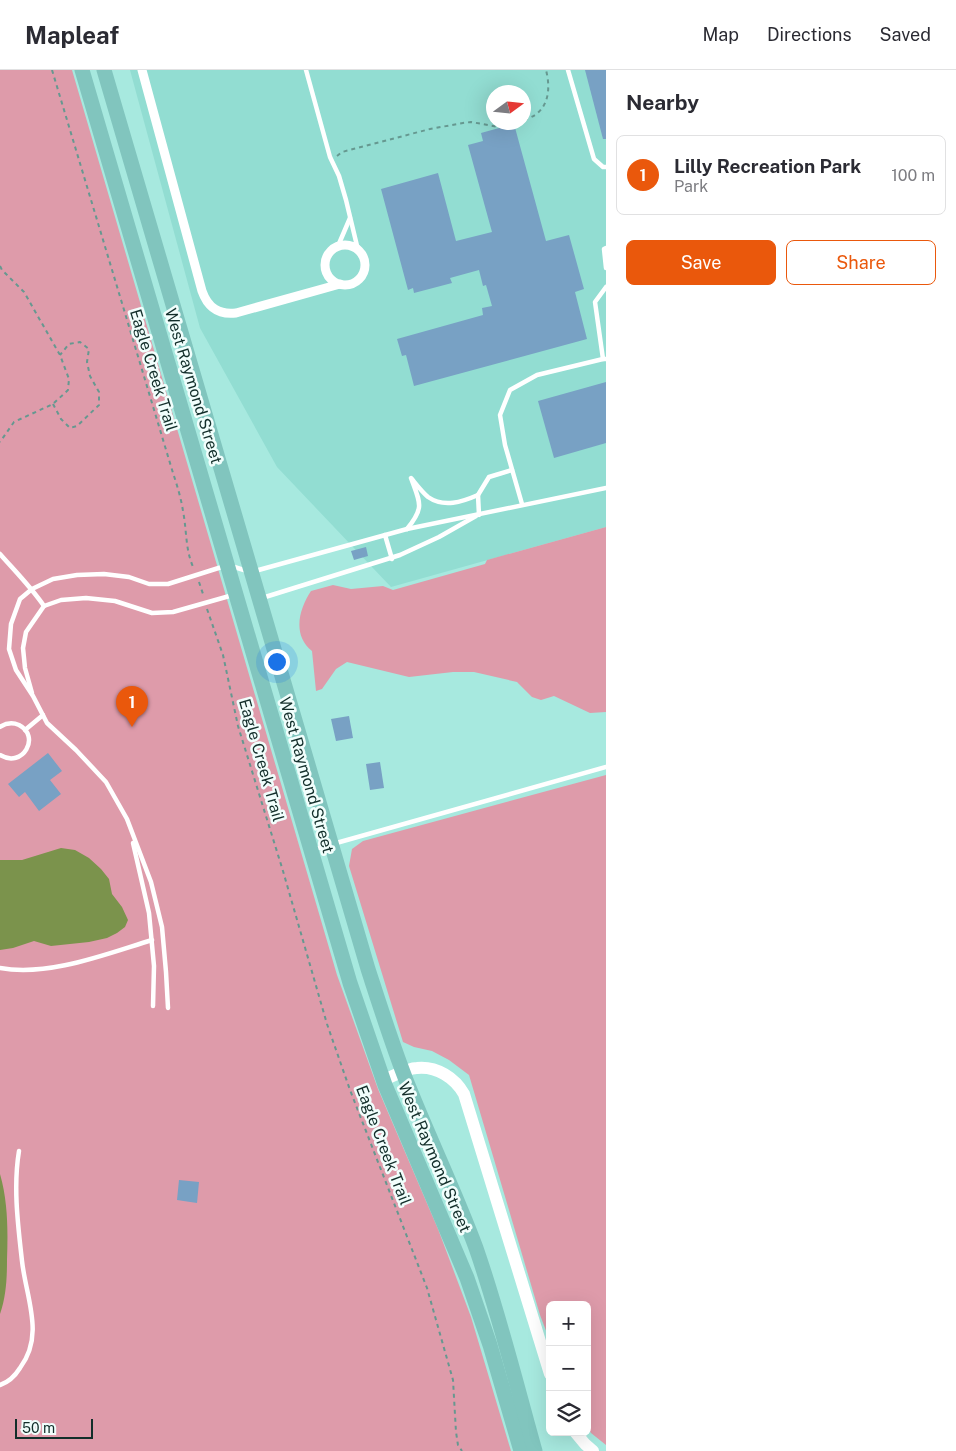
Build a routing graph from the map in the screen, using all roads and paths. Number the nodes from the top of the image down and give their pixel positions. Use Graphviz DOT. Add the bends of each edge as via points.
graph roads {
  1 [pos="52,70"];
  2 [pos="82,70"];
  3 [pos="104,70"];
  4 [pos="142,70"];
  5 [pos="306,70"];
  6 [pos="546,70"];
  7 [pos="568,70"];
  8 [pos="531,117"];
  9 [pos="486,125"];
  10 [pos="330,157"];
  11 [pos="606,167"];
  12 [pos="350,216"];
  13 [pos="338,246"];
  14 [pos="606,248"];
  15 [pos="358,250"];
  16 [pos="0,266"];
  17 [pos="606,268"];
  18 [pos="328,275"];
  19 [pos="340,284"];
  20 [pos="167,285"];
  21 [pos="606,287"];
  22 [pos="147,292"];
  23 [pos="313,292"];
  24 [pos="60,355"];
  25 [pos="604,359"];
  26 [pos="53,404"];
  27 [pos="0,442"];
  28 [pos="512,470"];
  29 [pos="606,488"];
  30 [pos="478,495"];
  31 [pos="522,504"];
  32 [pos="479,514"];
  33 [pos="407,529"];
  34 [pos="385,535"];
  35 [pos="0,554"];
  36 [pos="392,559"];
  37 [pos="228,565"];
  38 [pos="251,572"];
  39 [pos="197,575"];
  40 [pos="32,589"];
  41 [pos="240,595"];
  42 [pos="255,598"];
  43 [pos="205,603"];
  44 [pos="44,606"];
  45 [pos="33,696"];
  46 [pos="43,715"];
  47 [pos="0,727"];
  48 [pos="25,730"];
  49 [pos="0,755"];
  50 [pos="606,767"];
  51 [pos="127,819"];
  52 [pos="332,844"];
  53 [pos="311,850"];
  54 [pos="152,940"];
  55 [pos="0,968"];
  56 [pos="153,1006"];
  57 [pos="168,1008"];
  58 [pos="403,1072"];
  59 [pos="384,1080"];
  60 [pos="19,1150"];
  61 [pos="546,1361"];
  62 [pos="0,1385"];
  63 [pos="579,1436"];
  64 [pos="462,1451"];
  65 [pos="521,1451"];
  66 [pos="535,1451"];
  67 [pos="594,1451"];
  1 -- 39 [label="path, Eagle Creek Trail" via="173,473 183,512 186,543"];
  2 -- 22 [label="main road, West Raymond Street"];
  3 -- 20 [label="main road, West Raymond Street"];
  4 -- 23 [label="street" via="208,304 223,313 236,313"];
  5 -- 10 [label="lane"];
  6 -- 8 [label="path" via="549,88 545,104"];
  7 -- 11 [label="lane" via="594,159"];
  9 -- 10 [label="path" via="472,122 430,129"];
  10 -- 12 [label="lane"];
  12 -- 13 [label="lane"];
  12 -- 15 [label="lane"];
  13 -- 15 [label="street"];
  13 -- 18 [label="street" via="326,260"];
  14 -- 17 [label="lane"];
  15 -- 19 [label="street" via="364,261 362,274 353,283"];
  16 -- 24 [label="path" via="24,292"];
  18 -- 19 [label="street"];
  18 -- 23 [label="street"];
  19 -- 23 [label="street"];
  20 -- 22 [label="main road"];
  20 -- 38 [label="main road, West Raymond Street"];
  21 -- 25 [label="lane" via="595,302"];
  22 -- 37 [label="main road, West Raymond Street"];
  24 -- 26 [label="path" via="69,379 68,390"];
  24 -- 26 [label="path" via="69,344 80,342 89,349 87,362 99,392 100,405 77,426 70,428"];
  25 -- 28 [label="lane" via="537,375 510,390 500,415"];
  26 -- 27 [label="path" via="14,422"];
  28 -- 30 [label="lane" via="489,477"];
  28 -- 31 [label="lane"];
  29 -- 31 [label="lane"];
  30 -- 32 [label="lane"];
  30 -- 33 [label="lane" via="463,502 443,503 428,497 411,478 420,502 417,516"];
  31 -- 32 [label="lane"];
  32 -- 33 [label="lane"];
  32 -- 36 [label="lane" via="440,537"];
  33 -- 34 [label="lane"];
  34 -- 36 [label="lane"];
  34 -- 38 [label="lane"];
  35 -- 40 [label="lane"];
  36 -- 42 [label="lane"];
  37 -- 38 [label="lane"];
  37 -- 39 [label="lane"];
  37 -- 41 [label="main road, West Raymond Street"];
  38 -- 42 [label="main road, West Raymond Street"];
  39 -- 40 [label="lane" via="168,584 149,584 129,577 77,574 53,579"];
  39 -- 43 [label="path, Eagle Creek Trail"];
  40 -- 44 [label="lane"];
  40 -- 45 [label="lane" via="20,599 11,624 9,649 16,670"];
  41 -- 43 [label="lane"];
  41 -- 53 [label="main road, West Raymond Street"];
  42 -- 52 [label="main road, West Raymond Street"];
  43 -- 44 [label="lane" via="173,612 152,613 115,601 86,598 61,600"];
  43 -- 64 [label="path, Eagle Creek Trail" via="223,655 238,726 327,1024 432,1307 453,1380 456,1432"];
  44 -- 45 [label="lane" via="26,632 23,648"];
  45 -- 46 [label="lane"];
  46 -- 48 [label="lane"];
  46 -- 51 [label="lane" via="47,723 106,782"];
  47 -- 48 [label="lane" via="14,723"];
  48 -- 49 [label="lane" via="29,740 25,752 15,759"];
  50 -- 52 [label="lane"];
  51 -- 54 [label="lane" via="149,913"];
  51 -- 57 [label="lane" via="151,882 162,927"];
  52 -- 53 [label="lane"];
  52 -- 58 [label="main road, West Raymond Street" via="371,978"];
  53 -- 59 [label="main road, West Raymond Street" via="350,983"];
  54 -- 55 [label="lane" via="59,967"];
  54 -- 56 [label="lane"];
  58 -- 59 [label="street"];
  58 -- 61 [label="street" via="416,1067 438,1071 456,1082 464,1094"];
  58 -- 66 [label="main road, West Raymond Street" via="478,1255"];
  59 -- 65 [label="main road, West Raymond Street" via="467,1278"];
  60 -- 62 [label="lane" via="17,1213 33,1335 28,1358 16,1374"];
  63 -- 67 [label="street"];
}
